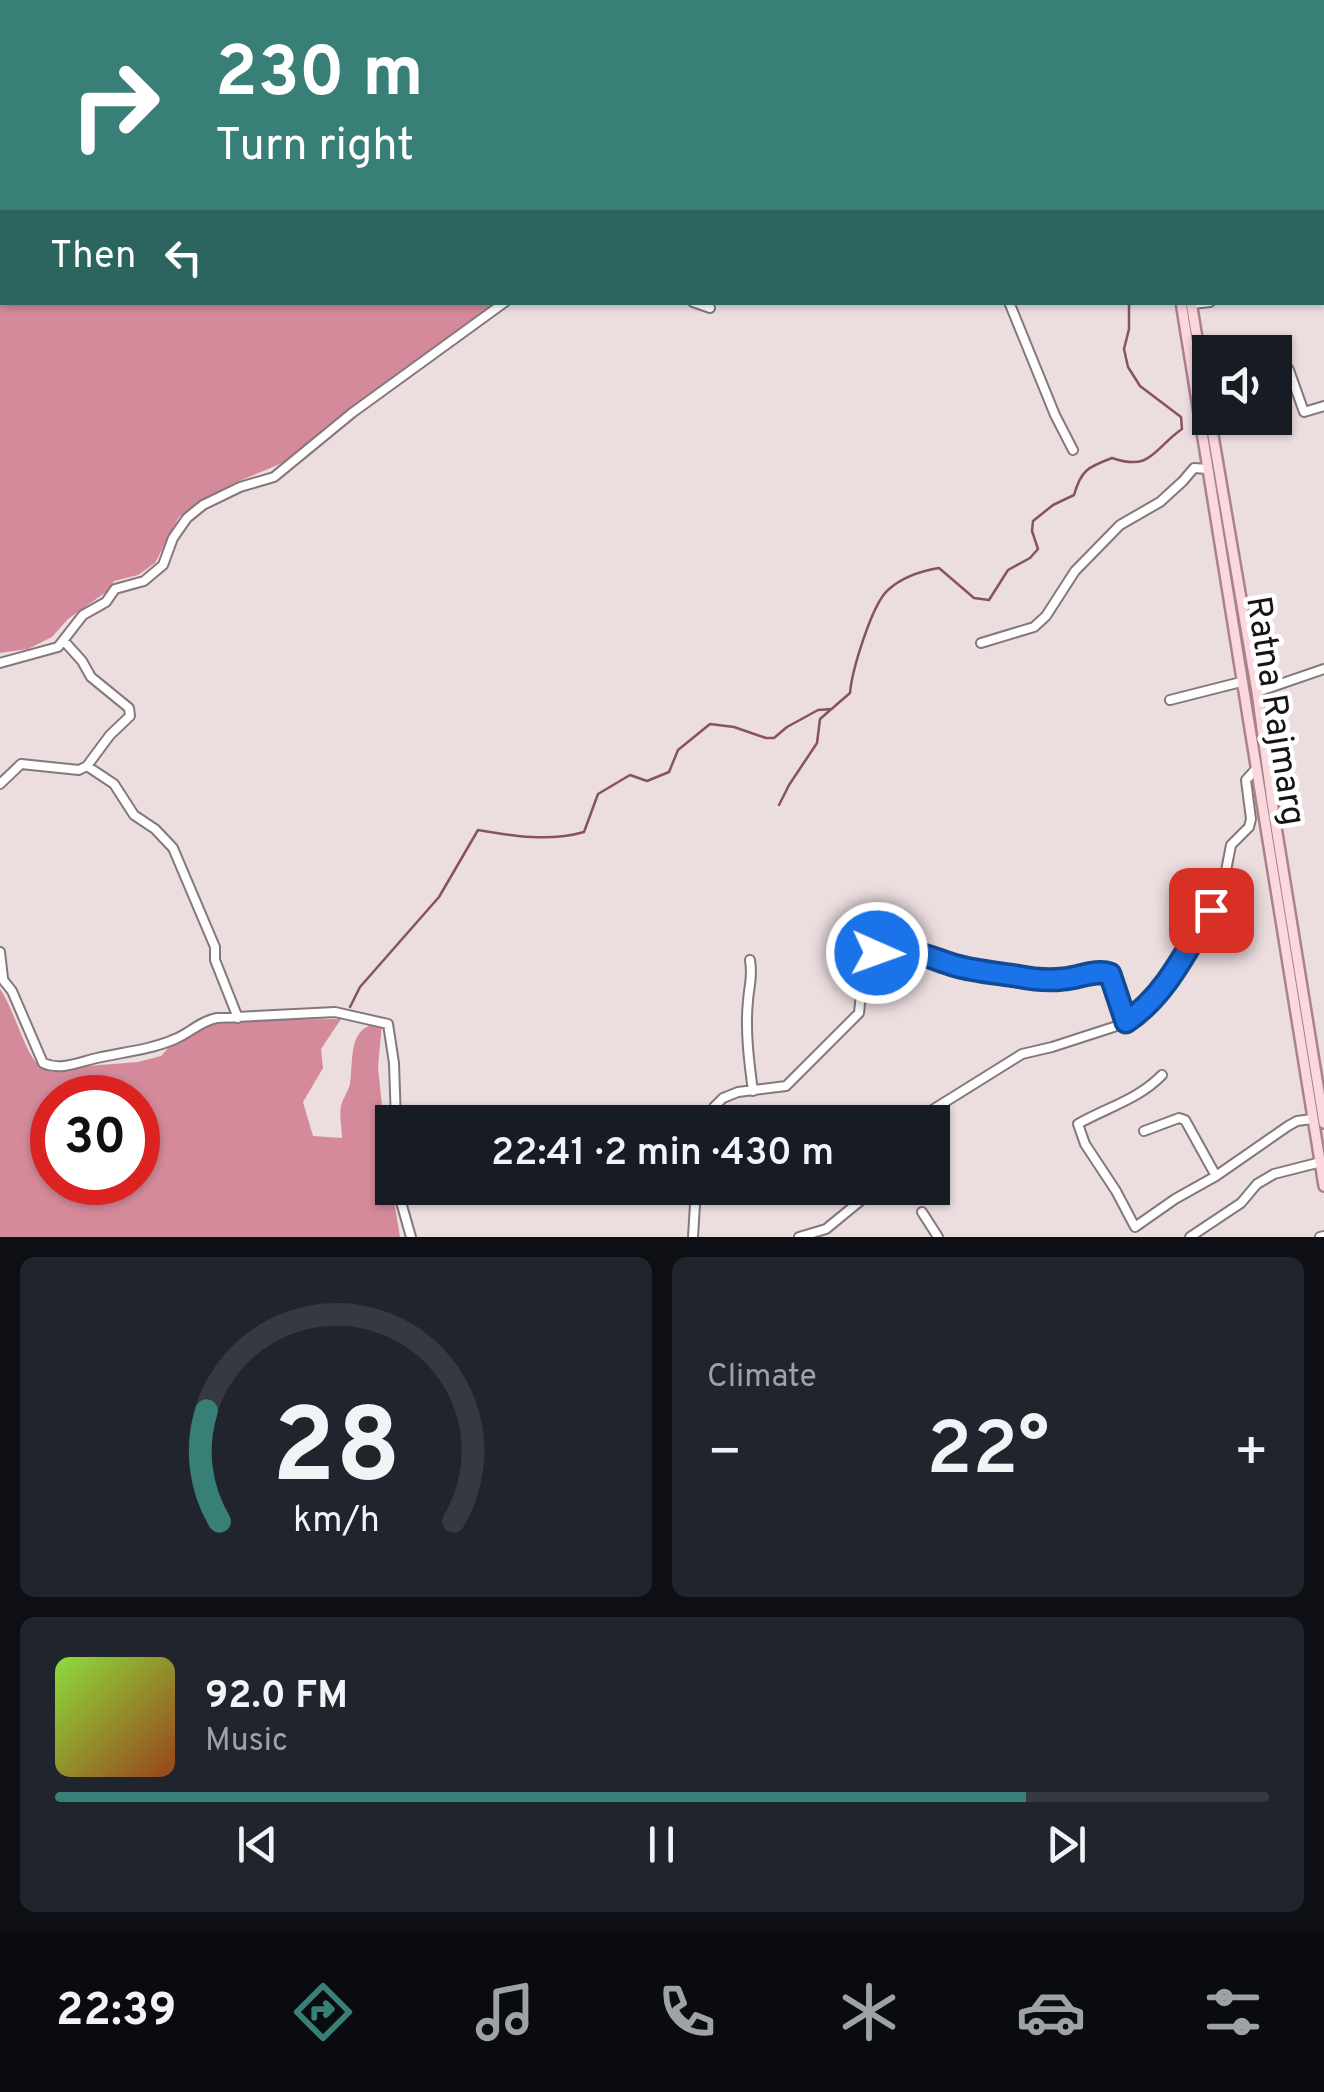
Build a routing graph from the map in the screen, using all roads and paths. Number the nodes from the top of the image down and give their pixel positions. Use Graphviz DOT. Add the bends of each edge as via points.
graph roads {
  1 [pos="500,305"];
  2 [pos="701,305"];
  3 [pos="1010,305"];
  4 [pos="1188,305"];
  5 [pos="1188,305"];
  6 [pos="710,308"];
  7 [pos="1196,335"];
  8 [pos="1292,378"];
  9 [pos="1324,406"];
  10 [pos="1213,435"];
  11 [pos="1073,450"];
  12 [pos="1208,469"];
  13 [pos="64,641"];
  14 [pos="981,643"];
  15 [pos="0,663"];
  16 [pos="1324,669"];
  17 [pos="1242,682"];
  18 [pos="1257,692"];
  19 [pos="1170,700"];
  20 [pos="87,766"];
  21 [pos="1255,770"];
  22 [pos="0,784"];
  23 [pos="0,952"];
  24 [pos="750,960"];
  25 [pos="2,977"];
  26 [pos="238,1018"];
  27 [pos="1126,1022"];
  28 [pos="1162,1075"];
  29 [pos="752,1091"];
  30 [pos="395,1105"];
  31 [pos="716,1105"];
  32 [pos="940,1105"];
  33 [pos="1312,1119"];
  34 [pos="1324,1123"];
  35 [pos="1144,1131"];
  36 [pos="1321,1162"];
  37 [pos="1216,1176"];
  38 [pos="1324,1186"];
  39 [pos="402,1205"];
  40 [pos="695,1205"];
  41 [pos="855,1205"];
  42 [pos="922,1212"];
  43 [pos="411,1237"];
  44 [pos="693,1237"];
  45 [pos="799,1237"];
  46 [pos="938,1237"];
  47 [pos="1190,1237"];
  1 -- 13 [label="street" via="274,478 240,487 187,518 163,565 115,589 83,614"];
  2 -- 6 [label="street"];
  3 -- 11 [label="street"];
  4 -- 7 [label="main road, Ratna Rajmarg"];
  5 -- 12 [label="main road, Ratna Rajmarg"];
  8 -- 9 [label="street" via="1304,412"];
  10 -- 18 [label="main road, Ratna Rajmarg"];
  12 -- 14 [label="street" via="1194,468 1160,502 1120,524 1034,628"];
  12 -- 17 [label="main road, Ratna Rajmarg"];
  13 -- 15 [label="street"];
  13 -- 20 [label="street" via="91,677 129,708 130,716"];
  16 -- 18 [label="street"];
  17 -- 19 [label="street"];
  17 -- 21 [label="main road, Ratna Rajmarg"];
  18 -- 34 [label="main road, Ratna Rajmarg"];
  20 -- 22 [label="street" via="21,764"];
  20 -- 26 [label="street" via="114,784 134,815 173,848"];
  21 -- 27 [label="street" via="1246,780 1249,827 1231,846 1211,910 1158,996"];
  21 -- 33 [label="main road, Ratna Rajmarg"];
  23 -- 25 [label="street"];
  24 -- 29 [label="street"];
  25 -- 26 [label="street" via="42,1063 50,1066 125,1054 180,1038 207,1020"];
  26 -- 30 [label="street" via="335,1012 388,1024"];
  27 -- 29 [label="street" via="1110,974 1020,977 894,948 864,964 859,1013 786,1086"];
  27 -- 32 [label="street" via="1022,1054"];
  28 -- 37 [label="street" via="1078,1124 1085,1144 1135,1227"];
  29 -- 31 [label="street"];
  33 -- 36 [label="main road, Ratna Rajmarg"];
  33 -- 37 [label="street" via="1296,1121"];
  35 -- 37 [label="street" via="1185,1120"];
  36 -- 38 [label="main road, Ratna Rajmarg"];
  36 -- 47 [label="street" via="1274,1174"];
  39 -- 43 [label="street"];
  40 -- 44 [label="street"];
  41 -- 45 [label="street" via="826,1228"];
  42 -- 46 [label="street"];
}
